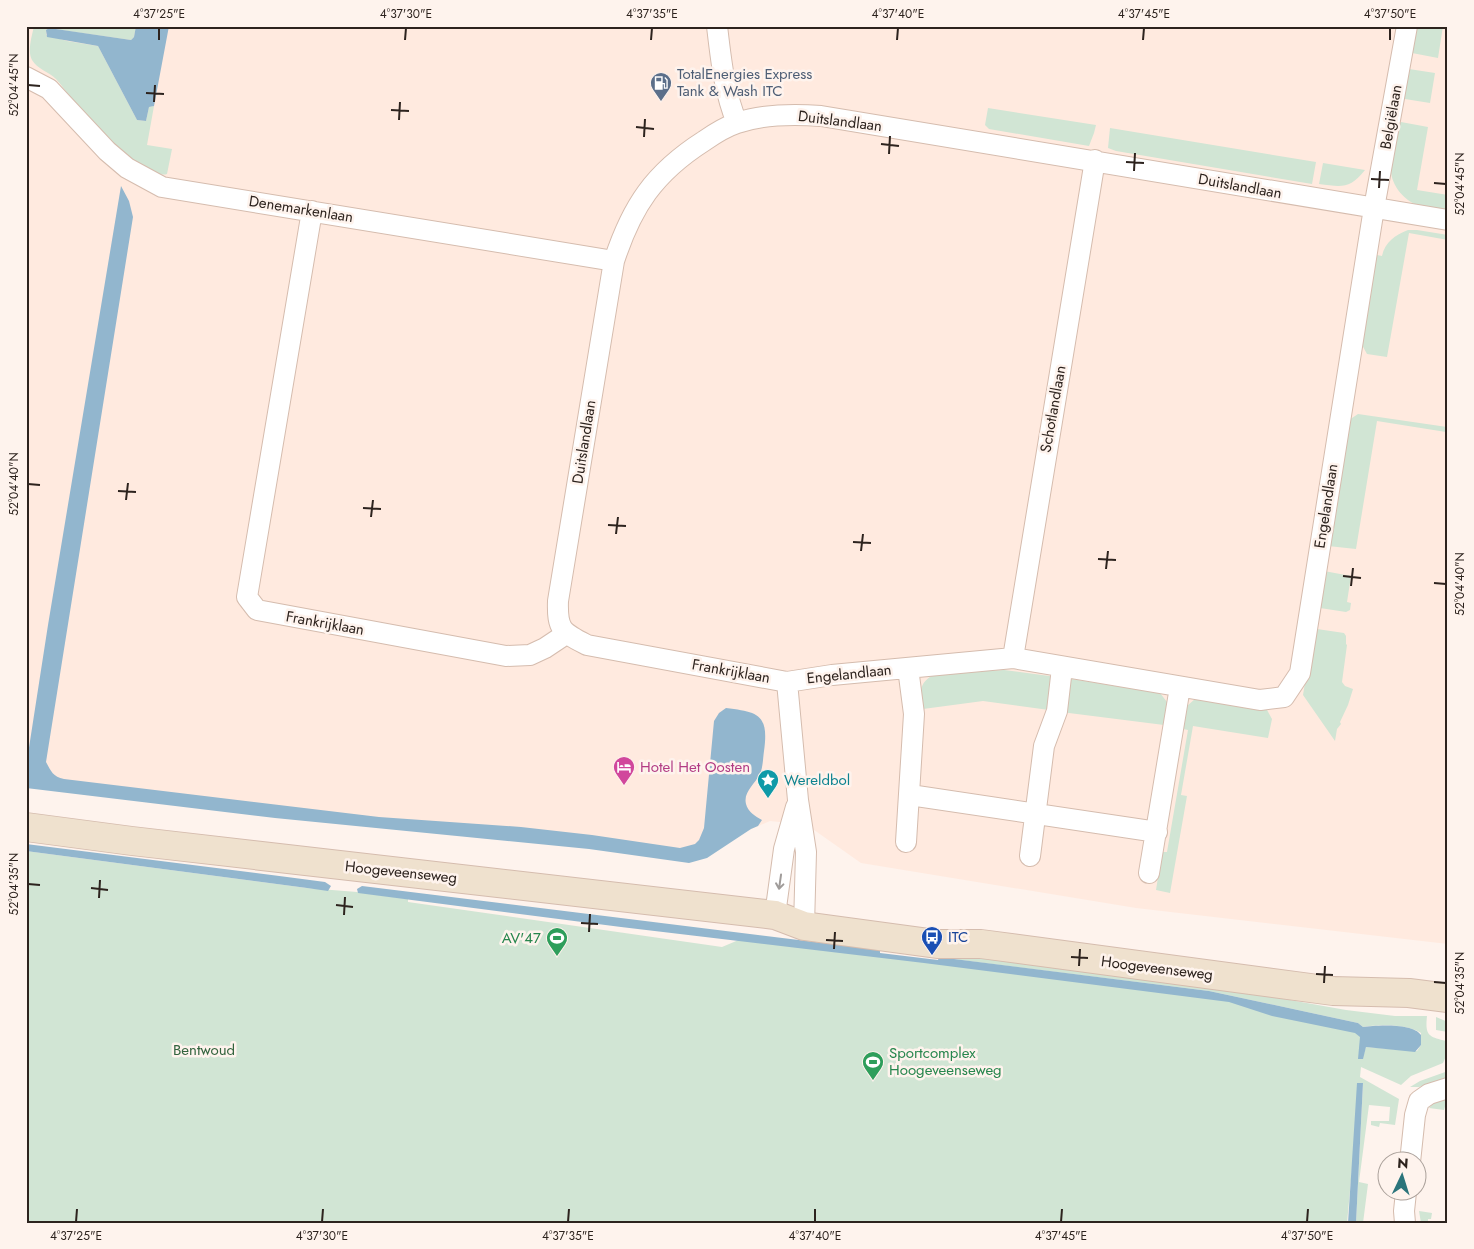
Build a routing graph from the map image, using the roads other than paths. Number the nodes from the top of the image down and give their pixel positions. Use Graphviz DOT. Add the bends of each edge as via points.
graph roads {
  1 [pos="717,26"];
  2 [pos="1407,26"];
  3 [pos="26,77"];
  4 [pos="737,123"];
  5 [pos="1095,160"];
  6 [pos="1374,208"];
  7 [pos="312,211"];
  8 [pos="1448,220"];
  9 [pos="614,261"];
  10 [pos="566,634"];
  11 [pos="1013,658"];
  12 [pos="908,668"];
  13 [pos="1062,668"];
  14 [pos="788,682"];
  15 [pos="1180,688"];
  16 [pos="910,795"];
  17 [pos="798,800"];
  18 [pos="1035,814"];
  19 [pos="26,827"];
  20 [pos="1157,832"];
  21 [pos="906,842"];
  22 [pos="1030,856"];
  23 [pos="1149,872"];
  24 [pos="775,915"];
  25 [pos="804,918"];
  26 [pos="1333,991"];
  27 [pos="1448,998"];
  28 [pos="1448,1015"];
  29 [pos="1448,1088"];
  30 [pos="1411,1152"];
  31 [pos="1405,1202"];
  32 [pos="1405,1223"];
  1 -- 4 [label="street" via="725,85"];
  2 -- 6 [label="street, Belgiëlaan"];
  3 -- 7 [label="street, Denemarkenlaan" via="49,89 114,157 149,181 162,187"];
  4 -- 5 [label="street, Duitslandlaan" via="774,116 821,116"];
  4 -- 9 [label="street, Duitslandlaan" via="695,147 659,177 638,204"];
  5 -- 6 [label="street, Duitslandlaan"];
  5 -- 11 [label="street, Schotlandlaan"];
  6 -- 8 [label="street, Duitslandlaan"];
  6 -- 15 [label="street, Engelandlaan" via="1300,673 1284,697 1260,700"];
  7 -- 9 [label="street, Denemarkenlaan"];
  7 -- 10 [label="street, Frankrijklaan" via="248,597 257,610 506,656 530,655"];
  9 -- 10 [label="street, Duitslandlaan" via="558,601 557,620"];
  10 -- 14 [label="street, Frankrijklaan" via="587,645"];
  11 -- 12 [label="street, Engelandlaan"];
  11 -- 13 [label="street, Engelandlaan"];
  12 -- 14 [label="street, Engelandlaan" via="832,674"];
  12 -- 16 [label="street, Engelandlaan" via="914,714"];
  13 -- 15 [label="street, Engelandlaan"];
  13 -- 18 [label="street" via="1057,711 1044,746"];
  14 -- 17 [label="street, Engelandlaan"];
  15 -- 20 [label="street"];
  16 -- 18 [label="street"];
  16 -- 21 [label="street, Engelandlaan"];
  17 -- 24 [label="street, Engelandlaan, one-way" via="784,849"];
  17 -- 25 [label="street, Engelandlaan" via="806,852"];
  18 -- 20 [label="street"];
  18 -- 22 [label="street"];
  19 -- 24 [label="main road, Hoogeveenseweg"];
  20 -- 23 [label="street"];
  24 -- 25 [label="main road, Hoogeveenseweg"];
  25 -- 26 [label="main road, Hoogeveenseweg" via="937,944 981,944"];
  26 -- 27 [label="main road, Hoogeveenseweg" via="1408,993"];
  26 -- 28 [label="main road, Hoogeveenseweg"];
  29 -- 30 [label="street" via="1428,1094 1419,1101"];
  31 -- 32 [label="street"];
}
